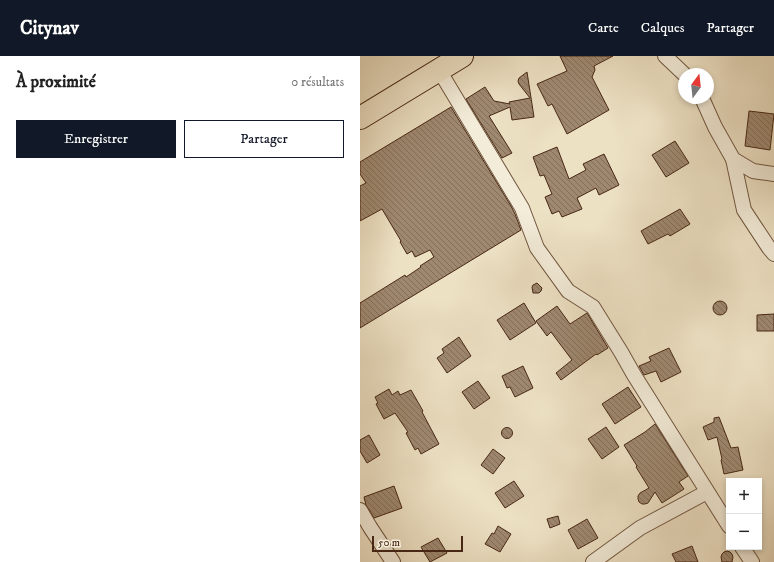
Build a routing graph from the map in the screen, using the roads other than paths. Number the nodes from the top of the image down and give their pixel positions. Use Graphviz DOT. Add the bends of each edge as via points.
graph roads {
  1 [pos="462,56"];
  2 [pos="665,56"];
  3 [pos="678,68"];
  4 [pos="439,70"];
  5 [pos="705,104"];
  6 [pos="360,118"];
  7 [pos="733,159"];
  8 [pos="774,174"];
  9 [pos="774,254"];
  10 [pos="707,492"];
  11 [pos="360,510"];
  12 [pos="726,521"];
  13 [pos="744,550"];
  14 [pos="393,562"];
  15 [pos="593,562"];
  16 [pos="752,562"];
  1 -- 4 [label="highway"];
  2 -- 3 [label="street"];
  4 -- 6 [label="highway"];
  4 -- 10 [label="street" via="522,208 537,248 568,291 593,307"];
  5 -- 7 [label="street"];
  7 -- 8 [label="street" via="753,171"];
  7 -- 9 [label="street" via="744,210"];
  10 -- 12 [label="street"];
  10 -- 15 [label="street" via="640,528"];
  11 -- 14 [label="street"];
  13 -- 16 [label="street"];
}
